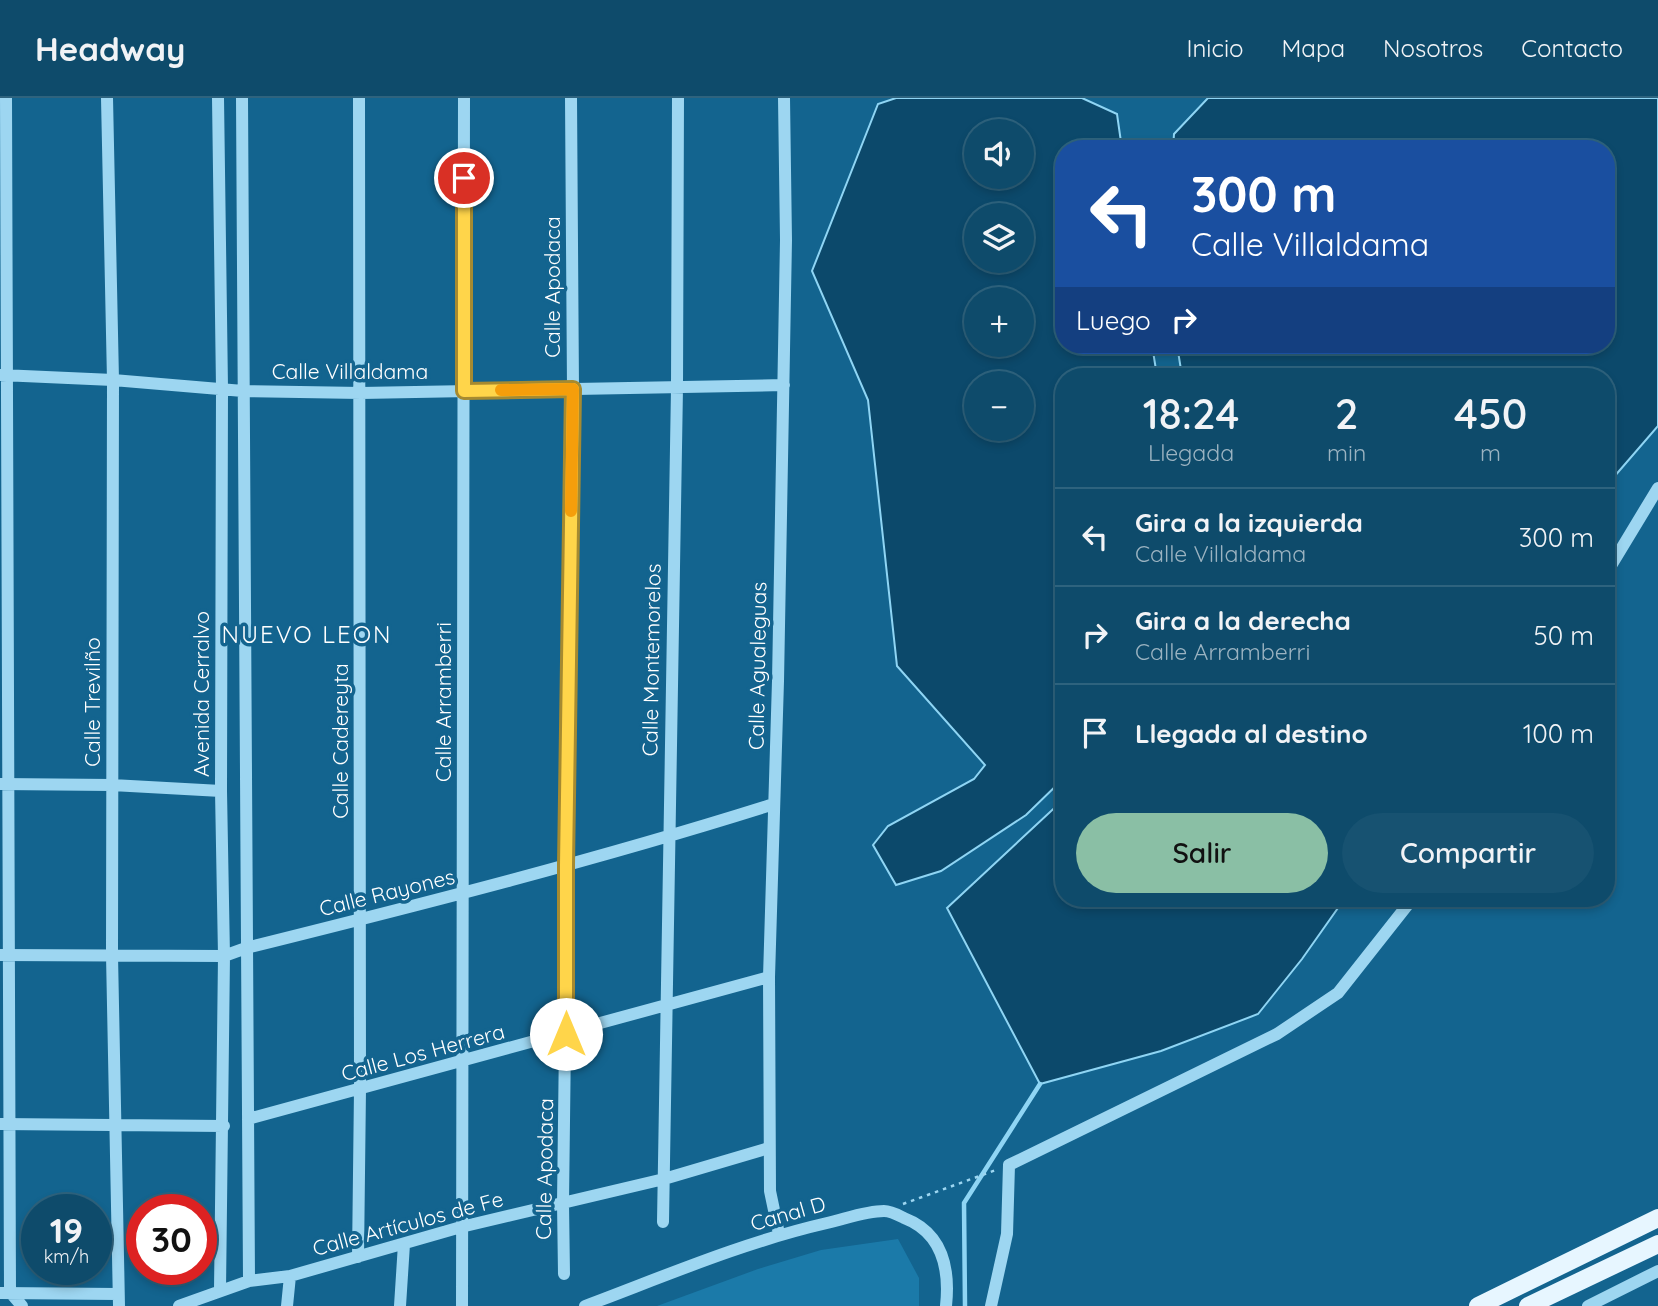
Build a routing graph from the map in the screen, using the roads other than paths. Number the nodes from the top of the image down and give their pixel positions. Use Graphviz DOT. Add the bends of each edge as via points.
graph roads {
  1 [pos="6,98"];
  2 [pos="107,98"];
  3 [pos="218,98"];
  4 [pos="242,98"];
  5 [pos="359,98"];
  6 [pos="464,98"];
  7 [pos="571,98"];
  8 [pos="678,98"];
  9 [pos="784,98"];
  10 [pos="4,375"];
  11 [pos="113,380"];
  12 [pos="784,385"];
  13 [pos="222,388"];
  14 [pos="677,388"];
  15 [pos="573,389"];
  16 [pos="243,391"];
  17 [pos="464,391"];
  18 [pos="361,393"];
  19 [pos="1658,488"];
  20 [pos="1615,559"];
  21 [pos="4,785"];
  22 [pos="112,785"];
  23 [pos="221,791"];
  24 [pos="774,804"];
  25 [pos="668,837"];
  26 [pos="566,865"];
  27 [pos="463,894"];
  28 [pos="1407,907"];
  29 [pos="360,920"];
  30 [pos="246,948"];
  31 [pos="4,955"];
  32 [pos="112,955"];
  33 [pos="224,956"];
  34 [pos="769,977"];
  35 [pos="668,1006"];
  36 [pos="566,1034"];
  37 [pos="462,1063"];
  38 [pos="360,1089"];
  39 [pos="248,1119"];
  40 [pos="4,1124"];
  41 [pos="114,1126"];
  42 [pos="224,1126"];
  43 [pos="769,1148"];
  44 [pos="664,1179"];
  45 [pos="563,1203"];
  46 [pos="1658,1218"];
  47 [pos="663,1222"];
  48 [pos="461,1227"];
  49 [pos="779,1234"];
  50 [pos="404,1244"];
  51 [pos="1658,1244"];
  52 [pos="358,1257"];
  53 [pos="1658,1271"];
  54 [pos="564,1274"];
  55 [pos="290,1276"];
  56 [pos="250,1281"];
  57 [pos="220,1290"];
  58 [pos="5,1292"];
  59 [pos="119,1300"];
  60 [pos="1615,1300"];
  61 [pos="22,1306"];
  62 [pos="180,1306"];
  63 [pos="287,1306"];
  64 [pos="400,1306"];
  65 [pos="462,1306"];
  66 [pos="585,1306"];
  67 [pos="946,1306"];
  68 [pos="991,1306"];
  69 [pos="1478,1306"];
  70 [pos="1528,1306"];
  71 [pos="1588,1306"];
  1 -- 10 [label="street"];
  2 -- 11 [label="street, Calle Trevilño"];
  3 -- 13 [label="street, Avenida Cerralvo"];
  4 -- 16 [label="street, Avenida Cerralvo"];
  5 -- 18 [label="street, Calle Cadereyta"];
  6 -- 17 [label="street, Calle Arramberri"];
  7 -- 15 [label="street, Calle Apodaca"];
  8 -- 14 [label="street, Calle Montemorelos"];
  9 -- 12 [label="street, Calle Agualeguas"];
  10 -- 11 [label="street, Calle Villaldama"];
  10 -- 21 [label="street"];
  11 -- 13 [label="street, Calle Villaldama"];
  11 -- 22 [label="street, Calle Trevilño"];
  12 -- 14 [label="street, Calle Villaldama"];
  12 -- 24 [label="street, Calle Agualeguas"];
  13 -- 16 [label="street, Calle Villaldama"];
  13 -- 23 [label="street, Avenida Cerralvo"];
  14 -- 15 [label="street, Calle Villaldama"];
  14 -- 25 [label="street, Calle Montemorelos"];
  15 -- 17 [label="street, Calle Villaldama"];
  15 -- 26 [label="street, Calle Apodaca"];
  16 -- 18 [label="street, Calle Villaldama"];
  16 -- 30 [label="street, Avenida Cerralvo"];
  17 -- 18 [label="street, Calle Villaldama"];
  17 -- 27 [label="street, Calle Arramberri"];
  18 -- 29 [label="street, Calle Cadereyta"];
  19 -- 20 [label="street"];
  21 -- 22 [label="street"];
  21 -- 31 [label="street"];
  22 -- 23 [label="street"];
  22 -- 32 [label="street, Calle Trevilño"];
  23 -- 33 [label="street, Avenida Cerralvo"];
  24 -- 25 [label="street, Calle Rayones"];
  24 -- 34 [label="street, Calle Agualeguas"];
  25 -- 26 [label="street, Calle Rayones"];
  25 -- 35 [label="street, Calle Montemorelos"];
  26 -- 27 [label="street, Calle Rayones"];
  26 -- 36 [label="street, Calle Apodaca"];
  27 -- 29 [label="street, Calle Rayones"];
  27 -- 37 [label="street, Calle Arramberri"];
  28 -- 68 [label="street" via="1338,993 1278,1034 1009,1165 1007,1234"];
  29 -- 30 [label="street, Calle Rayones"];
  29 -- 38 [label="street, Calle Cadereyta"];
  30 -- 33 [label="street, Calle Rayones"];
  30 -- 39 [label="street, Avenida Cerralvo"];
  31 -- 32 [label="street, Calle Rayones"];
  31 -- 40 [label="street"];
  32 -- 33 [label="street, Calle Rayones"];
  32 -- 41 [label="street, Calle Trevilño"];
  33 -- 42 [label="street, Avenida Cerralvo"];
  34 -- 35 [label="street, Calle Los Herrera"];
  34 -- 43 [label="street, Calle Agualeguas"];
  35 -- 36 [label="street, Calle Los Herrera"];
  35 -- 44 [label="street, Calle Montemorelos"];
  36 -- 37 [label="street, Calle Los Herrera"];
  36 -- 45 [label="street, Calle Apodaca"];
  37 -- 38 [label="street, Calle Los Herrera"];
  37 -- 48 [label="street, Calle Arramberri"];
  38 -- 39 [label="street, Calle Los Herrera"];
  38 -- 52 [label="street, Calle Cadereyta"];
  39 -- 56 [label="street, Avenida Cerralvo"];
  40 -- 41 [label="street"];
  40 -- 58 [label="street"];
  41 -- 42 [label="street"];
  41 -- 59 [label="street, Calle Trevilño"];
  42 -- 57 [label="street, Avenida Cerralvo"];
  43 -- 44 [label="street, Calle Artículos de Fe"];
  43 -- 49 [label="street, Calle Agualeguas" via="770,1191"];
  44 -- 45 [label="street, Calle Artículos de Fe"];
  44 -- 47 [label="street, Calle Montemorelos"];
  45 -- 48 [label="street, Calle Artículos de Fe"];
  45 -- 54 [label="street, Calle Apodaca"];
  46 -- 69 [label="main road"];
  48 -- 50 [label="street, Calle Artículos de Fe"];
  48 -- 65 [label="street, Calle Arramberri"];
  49 -- 66 [label="street, Canal D"];
  49 -- 67 [label="street, Canal D" via="887,1211 911,1221 928,1232 945,1261"];
  50 -- 52 [label="street, Calle Artículos de Fe"];
  50 -- 64 [label="street"];
  51 -- 70 [label="main road"];
  52 -- 55 [label="street, Calle Artículos de Fe"];
  53 -- 60 [label="street"];
  55 -- 56 [label="street, Calle Artículos de Fe"];
  55 -- 63 [label="street"];
  56 -- 57 [label="street, Calle Artículos de Fe"];
  57 -- 62 [label="street, Calle Artículos de Fe"];
  58 -- 59 [label="street"];
  58 -- 61 [label="street"];
  60 -- 71 [label="street"];
}
